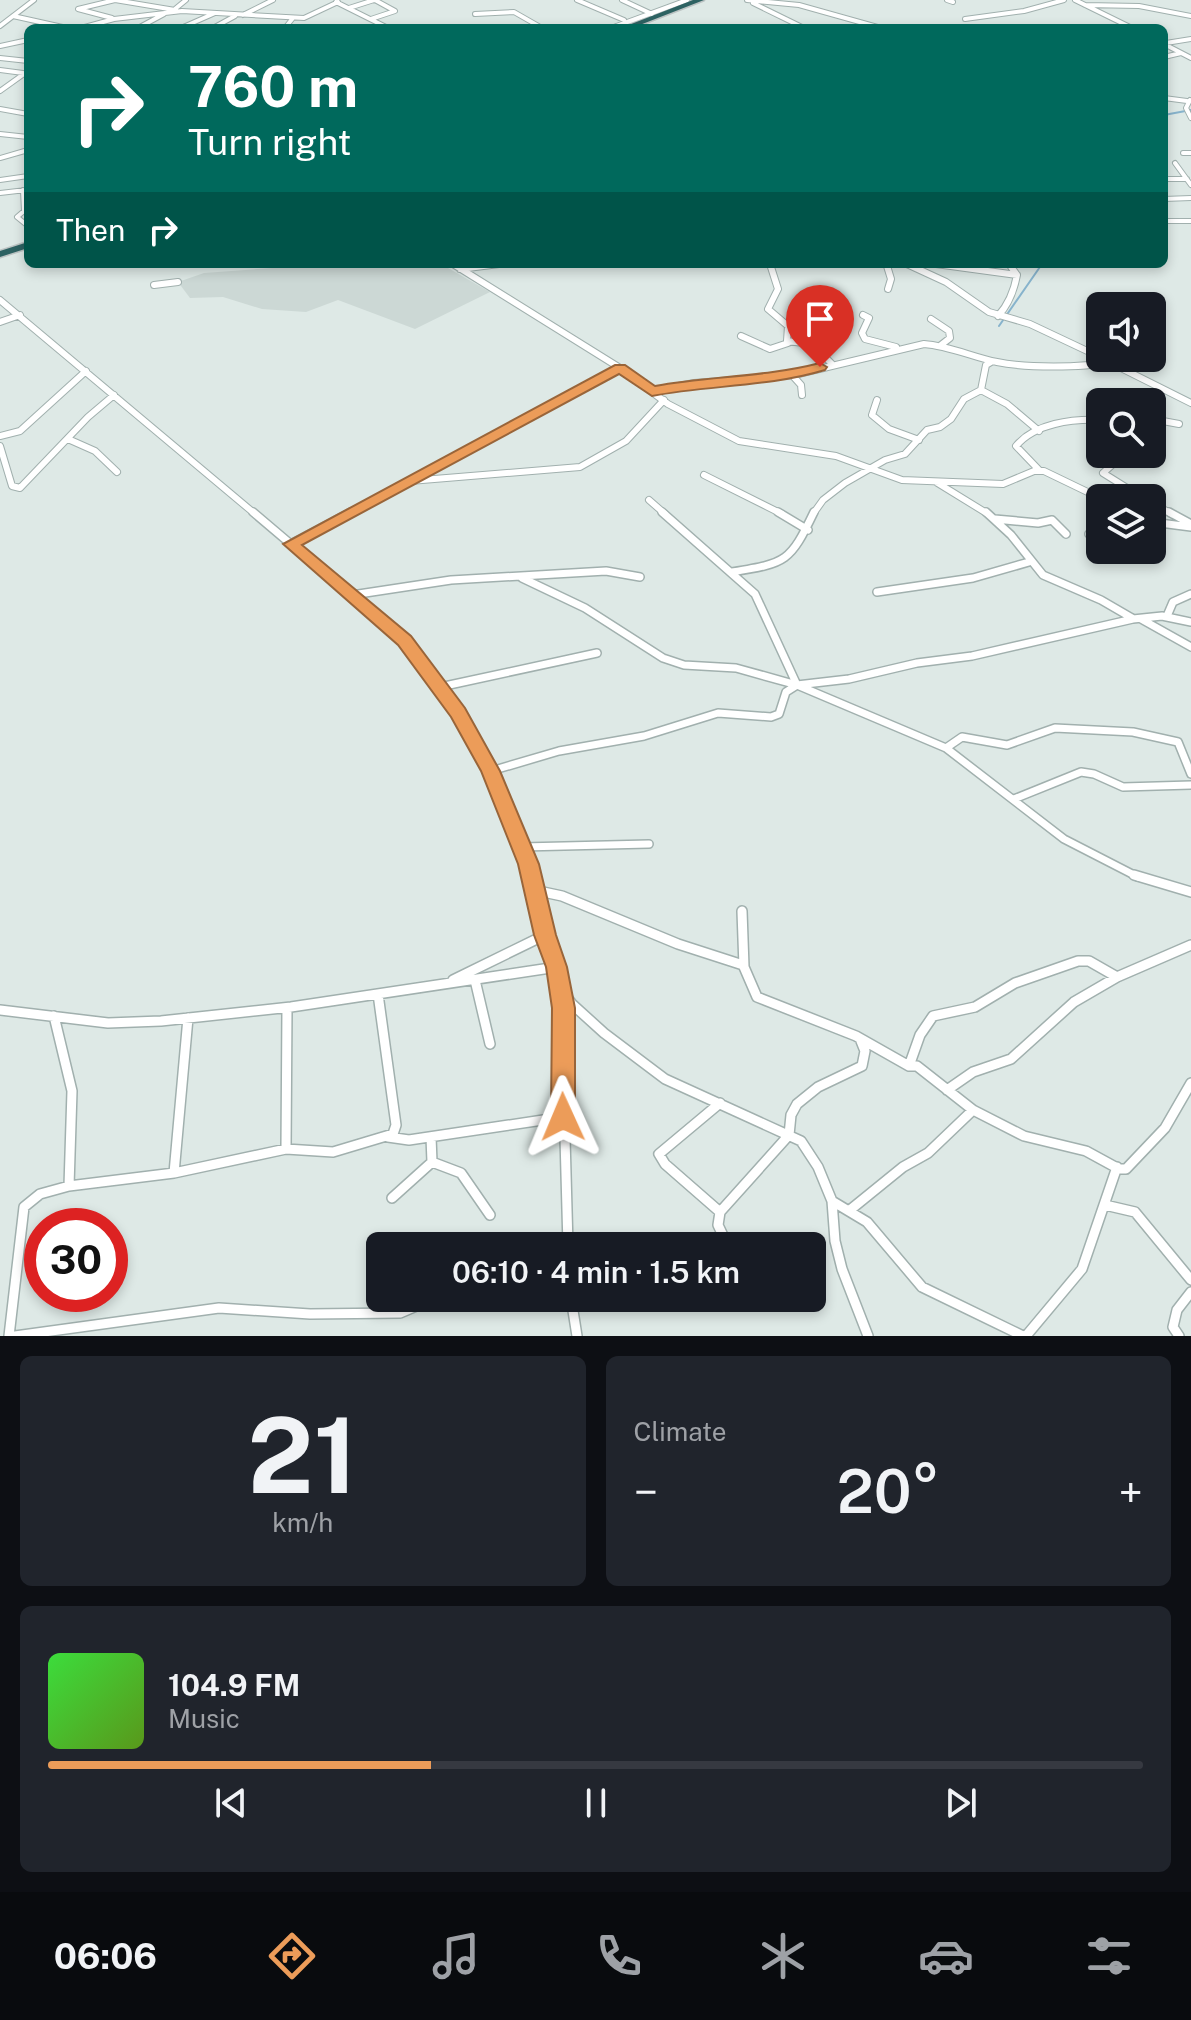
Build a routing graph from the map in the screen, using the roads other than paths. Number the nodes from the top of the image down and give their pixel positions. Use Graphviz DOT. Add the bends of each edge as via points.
graph roads {
  1 [pos="25,0"];
  2 [pos="33,0"];
  3 [pos="115,0"];
  4 [pos="186,0"];
  5 [pos="265,0"];
  6 [pos="272,0"];
  7 [pos="374,0"];
  8 [pos="577,0"];
  9 [pos="622,0"];
  10 [pos="674,0"];
  11 [pos="687,0"];
  12 [pos="700,0"];
  13 [pos="1064,0"];
  14 [pos="1075,0"];
  15 [pos="335,1"];
  16 [pos="749,1"];
  17 [pos="157,2"];
  18 [pos="1085,5"];
  19 [pos="349,8"];
  20 [pos="175,10"];
  21 [pos="167,12"];
  22 [pos="215,13"];
  23 [pos="652,13"];
  24 [pos="475,14"];
  25 [pos="239,15"];
  26 [pos="1191,16"];
  27 [pos="12,18"];
  28 [pos="293,18"];
  29 [pos="114,19"];
  30 [pos="371,19"];
  31 [pos="965,19"];
  32 [pos="1,22"];
  33 [pos="45,24"];
  34 [pos="96,24"];
  35 [pos="145,24"];
  36 [pos="190,24"];
  37 [pos="221,24"];
  38 [pos="288,24"];
  39 [pos="380,24"];
  40 [pos="535,24"];
  41 [pos="622,24"];
  42 [pos="624,24"];
  43 [pos="796,24"];
  44 [pos="867,24"];
  45 [pos="1124,24"];
  46 [pos="1191,39"];
  47 [pos="24,41"];
  48 [pos="1168,43"];
  49 [pos="0,46"];
  50 [pos="1168,46"];
  51 [pos="1181,53"];
  52 [pos="1168,56"];
  53 [pos="0,58"];
  54 [pos="1191,58"];
  55 [pos="24,61"];
  56 [pos="0,70"];
  57 [pos="24,72"];
  58 [pos="24,73"];
  59 [pos="0,91"];
  60 [pos="1168,98"];
  61 [pos="1189,100"];
  62 [pos="24,108"];
  63 [pos="0,109"];
  64 [pos="17,111"];
  65 [pos="24,113"];
  66 [pos="1188,113"];
  67 [pos="0,134"];
  68 [pos="24,137"];
  69 [pos="24,151"];
  70 [pos="1183,153"];
  71 [pos="1191,153"];
  72 [pos="0,158"];
  73 [pos="1175,163"];
  74 [pos="24,177"];
  75 [pos="1187,177"];
  76 [pos="0,180"];
  77 [pos="1191,185"];
  78 [pos="24,190"];
  79 [pos="0,193"];
  80 [pos="1191,198"];
  81 [pos="1168,199"];
  82 [pos="1168,221"];
  83 [pos="1191,221"];
  84 [pos="24,246"];
  85 [pos="0,254"];
  86 [pos="464,268"];
  87 [pos="771,268"];
  88 [pos="888,268"];
  89 [pos="914,268"];
  90 [pos="965,268"];
  91 [pos="1012,268"];
  92 [pos="460,269"];
  93 [pos="1017,275"];
  94 [pos="178,282"];
  95 [pos="154,285"];
  96 [pos="888,289"];
  97 [pos="0,300"];
  98 [pos="20,315"];
  99 [pos="863,315"];
  100 [pos="998,316"];
  101 [pos="931,319"];
  102 [pos="0,322"];
  103 [pos="741,336"];
  104 [pos="788,343"];
  105 [pos="941,345"];
  106 [pos="898,348"];
  107 [pos="1086,351"];
  108 [pos="991,362"];
  109 [pos="833,365"];
  110 [pos="1086,366"];
  111 [pos="620,368"];
  112 [pos="86,371"];
  113 [pos="1130,372"];
  114 [pos="792,375"];
  115 [pos="981,390"];
  116 [pos="652,391"];
  117 [pos="114,395"];
  118 [pos="802,395"];
  119 [pos="664,400"];
  120 [pos="877,400"];
  121 [pos="1191,403"];
  122 [pos="1086,421"];
  123 [pos="1166,422"];
  124 [pos="1179,424"];
  125 [pos="1039,431"];
  126 [pos="0,436"];
  127 [pos="68,439"];
  128 [pos="919,440"];
  129 [pos="0,446"];
  130 [pos="1109,468"];
  131 [pos="869,470"];
  132 [pos="1039,470"];
  133 [pos="117,472"];
  134 [pos="704,475"];
  135 [pos="408,481"];
  136 [pos="934,481"];
  137 [pos="1121,484"];
  138 [pos="1086,492"];
  139 [pos="649,500"];
  140 [pos="1166,511"];
  141 [pos="995,519"];
  142 [pos="1166,523"];
  143 [pos="1191,526"];
  144 [pos="808,530"];
  145 [pos="1066,534"];
  146 [pos="291,544"];
  147 [pos="1029,562"];
  148 [pos="732,572"];
  149 [pos="640,577"];
  150 [pos="522,578"];
  151 [pos="877,592"];
  152 [pos="1191,594"];
  153 [pos="352,595"];
  154 [pos="1167,616"];
  155 [pos="1137,619"];
  156 [pos="1191,622"];
  157 [pos="1191,647"];
  158 [pos="597,653"];
  159 [pos="797,685"];
  160 [pos="440,687"];
  161 [pos="946,748"];
  162 [pos="491,771"];
  163 [pos="1191,774"];
  164 [pos="1191,785"];
  165 [pos="1014,799"];
  166 [pos="649,844"];
  167 [pos="522,847"];
  168 [pos="534,890"];
  169 [pos="1191,892"];
  170 [pos="742,911"];
  171 [pos="545,935"];
  172 [pos="1191,945"];
  173 [pos="743,965"];
  174 [pos="557,967"];
  175 [pos="1117,977"];
  176 [pos="475,980"];
  177 [pos="441,985"];
  178 [pos="561,989"];
  179 [pos="378,994"];
  180 [pos="287,1008"];
  181 [pos="0,1010"];
  182 [pos="54,1016"];
  183 [pos="188,1018"];
  184 [pos="856,1036"];
  185 [pos="490,1044"];
  186 [pos="909,1066"];
  187 [pos="1191,1083"];
  188 [pos="947,1090"];
  189 [pos="720,1103"];
  190 [pos="973,1110"];
  191 [pos="563,1117"];
  192 [pos="789,1135"];
  193 [pos="388,1137"];
  194 [pos="431,1137"];
  195 [pos="286,1149"];
  196 [pos="432,1162"];
  197 [pos="1117,1167"];
  198 [pos="174,1173"];
  199 [pos="69,1186"];
  200 [pos="392,1198"];
  201 [pos="832,1201"];
  202 [pos="1105,1205"];
  203 [pos="850,1210"];
  204 [pos="720,1212"];
  205 [pos="490,1215"];
  206 [pos="567,1232"];
  207 [pos="721,1232"];
  208 [pos="1191,1280"];
  209 [pos="1191,1292"];
  210 [pos="402,1312"];
  211 [pos="572,1312"];
  212 [pos="574,1334"];
  213 [pos="9,1336"];
  214 [pos="15,1336"];
  215 [pos="868,1336"];
  216 [pos="1024,1336"];
  217 [pos="1179,1336"];
  1 -- 2 [label="street"];
  2 -- 27 [label="street"];
  3 -- 17 [label="street"];
  3 -- 29 [label="street" via="78,9"];
  4 -- 20 [label="street"];
  5 -- 6 [label="street"];
  6 -- 25 [label="street"];
  7 -- 19 [label="street"];
  7 -- 30 [label="street" via="395,11"];
  8 -- 42 [label="street"];
  9 -- 23 [label="street"];
  10 -- 23 [label="street"];
  11 -- 23 [label="street"];
  12 -- 23 [label="highway"];
  13 -- 31 [label="street"];
  14 -- 18 [label="street"];
  15 -- 19 [label="street"];
  15 -- 28 [label="street"];
  16 -- 43 [label="street"];
  16 -- 44 [label="street" via="799,5"];
  17 -- 20 [label="street"];
  18 -- 26 [label="street" via="1157,6"];
  18 -- 45 [label="street"];
  19 -- 30 [label="street"];
  20 -- 21 [label="street"];
  20 -- 22 [label="street"];
  21 -- 29 [label="street"];
  21 -- 35 [label="street"];
  22 -- 25 [label="street"];
  22 -- 36 [label="street"];
  23 -- 41 [label="street"];
  23 -- 42 [label="highway"];
  24 -- 40 [label="street" via="514,12"];
  25 -- 28 [label="street"];
  25 -- 37 [label="street"];
  27 -- 32 [label="street"];
  27 -- 33 [label="street"];
  28 -- 38 [label="street"];
  29 -- 34 [label="street"];
  30 -- 39 [label="street"];
  46 -- 48 [label="street"];
  47 -- 49 [label="street"];
  50 -- 51 [label="street"];
  51 -- 52 [label="street"];
  51 -- 54 [label="street"];
  53 -- 55 [label="street"];
  56 -- 57 [label="street"];
  58 -- 59 [label="street"];
  60 -- 61 [label="street"];
  61 -- 66 [label="street"];
  62 -- 64 [label="street"];
  63 -- 64 [label="street"];
  64 -- 65 [label="street"];
  67 -- 68 [label="street"];
  69 -- 72 [label="street"];
  70 -- 71 [label="street"];
  73 -- 75 [label="street"];
  74 -- 76 [label="street"];
  75 -- 77 [label="street"];
  78 -- 79 [label="street"];
  80 -- 81 [label="street"];
  82 -- 83 [label="street"];
  84 -- 85 [label="highway"];
  86 -- 92 [label="street"];
  87 -- 104 [label="street" via="778,289 768,309 788,326"];
  88 -- 96 [label="street"];
  89 -- 100 [label="street"];
  90 -- 93 [label="street"];
  91 -- 93 [label="street"];
  92 -- 111 [label="street"];
  93 -- 100 [label="street" via="1007,307"];
  94 -- 95 [label="street"];
  97 -- 98 [label="street"];
  98 -- 102 [label="street"];
  98 -- 112 [label="street"];
  99 -- 106 [label="street" via="869,318 862,333 865,339"];
  100 -- 107 [label="street" via="1030,324"];
  101 -- 105 [label="street" via="949,331 950,338"];
  103 -- 104 [label="street" via="761,348"];
  104 -- 109 [label="street" via="812,344"];
  105 -- 106 [label="street"];
  105 -- 108 [label="street"];
  106 -- 109 [label="street"];
  108 -- 110 [label="street"];
  108 -- 115 [label="street"];
  109 -- 114 [label="street"];
  111 -- 116 [label="street"];
  111 -- 135 [label="street"];
  112 -- 117 [label="street"];
  112 -- 126 [label="street" via="20,431"];
  113 -- 121 [label="street"];
  114 -- 116 [label="street"];
  114 -- 118 [label="street"];
  115 -- 125 [label="street"];
  115 -- 128 [label="street"];
  116 -- 119 [label="street"];
  117 -- 127 [label="street"];
  117 -- 146 [label="street"];
  119 -- 131 [label="street" via="739,441 836,456"];
  119 -- 135 [label="street" via="626,441 580,467"];
  120 -- 128 [label="street" via="872,415 889,429"];
  122 -- 125 [label="street"];
  123 -- 124 [label="street"];
  125 -- 132 [label="street" via="1016,443"];
  127 -- 129 [label="street" via="17,489"];
  127 -- 133 [label="street" via="95,451"];
  128 -- 131 [label="street" via="905,454"];
  130 -- 137 [label="street" via="1103,473"];
  131 -- 136 [label="street" via="890,478"];
  131 -- 144 [label="street" via="820,503"];
  132 -- 136 [label="street" via="1003,484"];
  132 -- 138 [label="street"];
  134 -- 144 [label="street"];
  135 -- 146 [label="street"];
  136 -- 141 [label="street"];
  139 -- 148 [label="street"];
  140 -- 143 [label="street"];
  141 -- 145 [label="street" via="1052,520"];
  141 -- 147 [label="street"];
  142 -- 143 [label="street"];
  144 -- 148 [label="street" via="783,560"];
  146 -- 153 [label="street"];
  147 -- 151 [label="street" via="981,579"];
  147 -- 155 [label="street" via="1053,581"];
  148 -- 159 [label="street" via="755,594"];
  149 -- 150 [label="street" via="606,571"];
  150 -- 153 [label="street" via="451,580"];
  150 -- 159 [label="street" via="585,608 663,658 684,665 736,668"];
  152 -- 154 [label="street" via="1173,602"];
  153 -- 160 [label="street" via="405,641"];
  154 -- 155 [label="street"];
  154 -- 156 [label="street"];
  155 -- 157 [label="street"];
  155 -- 159 [label="street" via="972,656"];
  158 -- 160 [label="street"];
  159 -- 161 [label="street"];
  159 -- 162 [label="street" via="786,692 779,714 771,717 718,713"];
  160 -- 162 [label="street"];
  161 -- 163 [label="street" via="962,737 1007,745 1055,728 1133,732 1174,740"];
  161 -- 165 [label="street"];
  162 -- 167 [label="street"];
  164 -- 165 [label="street" via="1123,787 1081,772"];
  165 -- 169 [label="street" via="1064,839 1142,879"];
  166 -- 167 [label="street"];
  167 -- 168 [label="street"];
  168 -- 171 [label="street"];
  168 -- 173 [label="street"];
  170 -- 173 [label="street"];
  171 -- 174 [label="street"];
  171 -- 177 [label="street"];
  172 -- 175 [label="street"];
  173 -- 184 [label="street" via="757,997"];
  174 -- 176 [label="street"];
  174 -- 178 [label="street"];
  175 -- 186 [label="street" via="1089,961 1078,961 1015,983 975,1007 939,1012 925,1024"];
  175 -- 188 [label="street" via="1074,1002 1011,1059 973,1072"];
  176 -- 177 [label="street"];
  176 -- 185 [label="street"];
  177 -- 179 [label="street"];
  178 -- 189 [label="street" via="636,1059 690,1092"];
  178 -- 191 [label="street"];
  179 -- 180 [label="street"];
  179 -- 193 [label="street" via="396,1125"];
  180 -- 183 [label="street"];
  180 -- 195 [label="street"];
  181 -- 182 [label="street"];
  182 -- 183 [label="street" via="108,1023"];
  182 -- 199 [label="street" via="73,1098"];
  183 -- 198 [label="street"];
  184 -- 186 [label="street"];
  184 -- 192 [label="street" via="865,1051 862,1066 803,1098 791,1115"];
  186 -- 188 [label="street" via="917,1066"];
  187 -- 197 [label="street" via="1147,1150 1126,1169"];
  188 -- 190 [label="street"];
  189 -- 192 [label="street"];
  189 -- 204 [label="street" via="659,1154"];
  190 -- 197 [label="street" via="1024,1136 1086,1151"];
  190 -- 203 [label="street" via="928,1153"];
  191 -- 194 [label="street"];
  191 -- 206 [label="street"];
  192 -- 201 [label="street" via="801,1141 818,1167"];
  192 -- 204 [label="street"];
  193 -- 194 [label="street"];
  193 -- 195 [label="street" via="333,1152"];
  194 -- 196 [label="street"];
  195 -- 198 [label="street"];
  196 -- 200 [label="street"];
  196 -- 205 [label="street" via="446,1163 465,1175"];
  197 -- 202 [label="street"];
  198 -- 199 [label="street"];
  199 -- 213 [label="street" via="40,1194 24,1207"];
  201 -- 203 [label="street"];
  201 -- 215 [label="street" via="842,1269"];
  202 -- 208 [label="street" via="1135,1212"];
  202 -- 216 [label="street" via="1082,1269"];
  203 -- 216 [label="street" via="885,1241 922,1287"];
  204 -- 207 [label="street"];
  209 -- 217 [label="street" via="1177,1310 1173,1327"];
  210 -- 214 [label="street" via="310,1314 219,1308"];
  211 -- 212 [label="street"];
}
